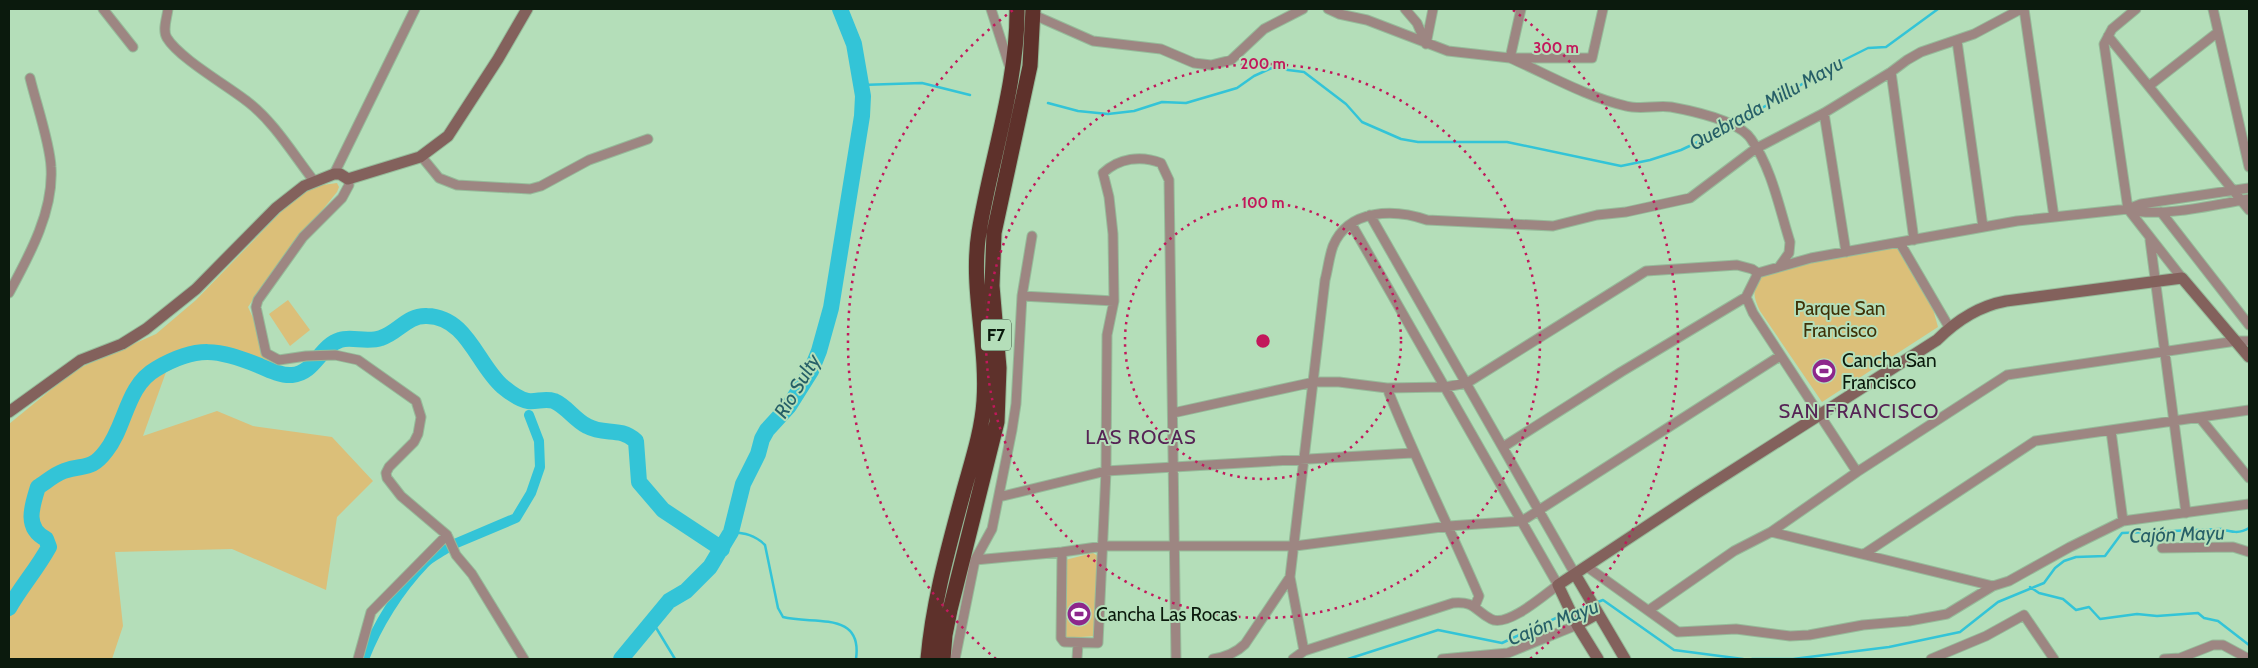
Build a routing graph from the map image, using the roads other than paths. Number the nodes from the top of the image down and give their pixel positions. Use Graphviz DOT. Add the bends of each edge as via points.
graph roads {
  1 [pos="103,9"];
  2 [pos="168,9"];
  3 [pos="416,9"];
  4 [pos="527,9"];
  5 [pos="991,9"];
  6 [pos="1017,9"];
  7 [pos="1303,9"];
  8 [pos="1328,9"];
  9 [pos="1405,9"];
  10 [pos="1433,9"];
  11 [pos="1521,9"];
  12 [pos="1603,9"];
  13 [pos="2022,9"];
  14 [pos="2136,9"];
  15 [pos="2213,9"];
  16 [pos="1033,12"];
  17 [pos="2218,32"];
  18 [pos="2108,36"];
  19 [pos="1957,41"];
  20 [pos="1426,44"];
  21 [pos="133,47"];
  22 [pos="1510,58"];
  23 [pos="1891,72"];
  24 [pos="1012,73"];
  25 [pos="30,78"];
  26 [pos="2149,86"];
  27 [pos="1824,113"];
  28 [pos="648,139"];
  29 [pos="1755,149"];
  30 [pos="421,156"];
  31 [pos="2249,167"];
  32 [pos="334,174"];
  33 [pos="348,180"];
  34 [pos="314,181"];
  35 [pos="2249,188"];
  36 [pos="2233,190"];
  37 [pos="2246,200"];
  38 [pos="2128,209"];
  39 [pos="2249,210"];
  40 [pos="2161,212"];
  41 [pos="1370,215"];
  42 [pos="2054,217"];
  43 [pos="1352,225"];
  44 [pos="1984,227"];
  45 [pos="1032,236"];
  46 [pos="2150,239"];
  47 [pos="1914,240"];
  48 [pos="1900,243"];
  49 [pos="1846,252"];
  50 [pos="1779,267"];
  51 [pos="1758,273"];
  52 [pos="2182,278"];
  53 [pos="2155,282"];
  54 [pos="9,293"];
  55 [pos="1022,296"];
  56 [pos="1746,297"];
  57 [pos="1114,301"];
  58 [pos="2249,325"];
  59 [pos="1949,327"];
  60 [pos="2236,341"];
  61 [pos="2249,341"];
  62 [pos="2165,352"];
  63 [pos="1780,356"];
  64 [pos="2249,357"];
  65 [pos="1314,382"];
  66 [pos="1467,383"];
  67 [pos="1445,387"];
  68 [pos="1387,388"];
  69 [pos="2249,410"];
  70 [pos="9,412"];
  71 [pos="1173,413"];
  72 [pos="1819,415"];
  73 [pos="2200,418"];
  74 [pos="2173,422"];
  75 [pos="2111,431"];
  76 [pos="1504,447"];
  77 [pos="1412,453"];
  78 [pos="1304,460"];
  79 [pos="1172,467"];
  80 [pos="1106,471"];
  81 [pos="1856,472"];
  82 [pos="2249,478"];
  83 [pos="999,497"];
  84 [pos="2249,504"];
  85 [pos="1538,510"];
  86 [pos="2186,513"];
  87 [pos="1522,521"];
  88 [pos="2124,521"];
  89 [pos="1449,526"];
  90 [pos="1771,532"];
  91 [pos="446,534"];
  92 [pos="1174,545"];
  93 [pos="1104,546"];
  94 [pos="1295,546"];
  95 [pos="2162,548"];
  96 [pos="1062,552"];
  97 [pos="2249,552"];
  98 [pos="1864,554"];
  99 [pos="975,560"];
  100 [pos="1586,566"];
  101 [pos="1575,574"];
  102 [pos="1290,576"];
  103 [pos="1558,585"];
  104 [pos="1993,586"];
  105 [pos="1475,606"];
  106 [pos="1593,607"];
  107 [pos="1649,610"];
  108 [pos="1573,616"];
  109 [pos="1078,643"];
  110 [pos="1304,651"];
  111 [pos="1510,656"];
  112 [pos="358,659"];
  113 [pos="524,659"];
  114 [pos="928,659"];
  115 [pos="943,659"];
  116 [pos="955,659"];
  117 [pos="1077,659"];
  118 [pos="1176,659"];
  119 [pos="1213,659"];
  120 [pos="1293,659"];
  121 [pos="1442,659"];
  122 [pos="1598,659"];
  123 [pos="1625,659"];
  124 [pos="1931,659"];
  125 [pos="2053,659"];
  126 [pos="2164,659"];
  127 [pos="2249,659"];
  1 -- 21 [label="street"];
  2 -- 34 [label="street" via="164,32 170,43 265,117"];
  3 -- 32 [label="street"];
  4 -- 30 [label="street" via="448,136"];
  5 -- 24 [label="street"];
  6 -- 24 [label="highway, F7"];
  7 -- 16 [label="street" via="1264,29 1231,60 1211,65 1194,63 1161,49 1093,42"];
  8 -- 20 [label="street" via="1368,20"];
  9 -- 20 [label="street" via="1417,23"];
  10 -- 20 [label="street"];
  11 -- 22 [label="street"];
  12 -- 22 [label="street" via="1592,58"];
  13 -- 19 [label="street"];
  13 -- 42 [label="street"];
  14 -- 18 [label="street"];
  15 -- 17 [label="street"];
  16 -- 115 [label="highway, F7" via="1030,66 994,233 992,277 999,368 997,422 950,610"];
  17 -- 26 [label="street"];
  17 -- 31 [label="street"];
  18 -- 26 [label="street"];
  18 -- 38 [label="street" via="2104,53"];
  19 -- 23 [label="street" via="1921,52"];
  19 -- 44 [label="street"];
  20 -- 22 [label="street" via="1448,51"];
  22 -- 29 [label="street" via="1607,101 1637,108 1678,108 1728,122 1751,139"];
  23 -- 27 [label="street"];
  23 -- 47 [label="street"];
  24 -- 114 [label="highway, F7" via="982,213 976,258 984,402 976,446 938,589"];
  25 -- 54 [label="street" via="51,166 51,183 34,244"];
  26 -- 36 [label="street"];
  27 -- 29 [label="street"];
  27 -- 49 [label="street"];
  28 -- 30 [label="street" via="589,160 530,189 457,185 439,178"];
  29 -- 41 [label="street" via="1690,198 1553,226 1427,220 1387,212"];
  29 -- 50 [label="street" via="1765,162 1790,242 1789,252"];
  30 -- 33 [label="street"];
  32 -- 33 [label="street"];
  32 -- 34 [label="street"];
  33 -- 91 [label="street" via="342,198 304,237 258,300 256,308 264,346 266,352 279,360 335,355 358,360 416,401 421,417 418,434 389,467 387,478 401,496"];
  34 -- 70 [label="street" via="276,208 196,289 146,329 122,344 80,360"];
  35 -- 36 [label="street"];
  36 -- 37 [label="street"];
  36 -- 38 [label="street" via="2141,204"];
  37 -- 39 [label="street"];
  37 -- 40 [label="street"];
  38 -- 40 [label="street" via="2140,214"];
  38 -- 42 [label="street"];
  38 -- 46 [label="street"];
  40 -- 58 [label="street"];
  41 -- 43 [label="street"];
  41 -- 66 [label="street"];
  42 -- 44 [label="street"];
  43 -- 65 [label="street" via="1333,246"];
  43 -- 67 [label="street"];
  44 -- 47 [label="street"];
  45 -- 55 [label="street"];
  46 -- 52 [label="street"];
  46 -- 53 [label="street"];
  47 -- 48 [label="street"];
  48 -- 49 [label="street"];
  48 -- 59 [label="street"];
  49 -- 50 [label="street"];
  50 -- 51 [label="street"];
  51 -- 56 [label="street"];
  51 -- 66 [label="street" via="1737,266 1646,271"];
  52 -- 53 [label="street"];
  52 -- 60 [label="street"];
  53 -- 59 [label="street" via="1989,304"];
  53 -- 62 [label="street"];
  55 -- 57 [label="street"];
  55 -- 83 [label="street" via="1016,404"];
  56 -- 63 [label="street"];
  56 -- 76 [label="street"];
  57 -- 71 [label="street" via="1113,234 1103,173 1112,164 1147,158 1161,163 1169,180"];
  57 -- 80 [label="street" via="1107,335"];
  59 -- 72 [label="street" via="1937,340"];
  60 -- 61 [label="street"];
  60 -- 62 [label="street"];
  60 -- 64 [label="street"];
  62 -- 74 [label="street"];
  62 -- 81 [label="street" via="2007,375"];
  63 -- 72 [label="street"];
  63 -- 85 [label="street"];
  65 -- 68 [label="street"];
  65 -- 71 [label="street"];
  65 -- 78 [label="street"];
  66 -- 67 [label="street"];
  66 -- 76 [label="street"];
  67 -- 68 [label="street"];
  67 -- 87 [label="street"];
  68 -- 77 [label="street"];
  69 -- 73 [label="street"];
  71 -- 79 [label="street"];
  72 -- 81 [label="street"];
  72 -- 100 [label="street"];
  73 -- 74 [label="street"];
  73 -- 82 [label="street"];
  74 -- 75 [label="street"];
  74 -- 86 [label="street"];
  75 -- 88 [label="street"];
  75 -- 98 [label="street" via="2035,441"];
  76 -- 85 [label="street"];
  77 -- 78 [label="street"];
  77 -- 89 [label="street"];
  78 -- 79 [label="street"];
  78 -- 94 [label="street"];
  79 -- 80 [label="street"];
  79 -- 92 [label="street"];
  80 -- 83 [label="street"];
  80 -- 93 [label="street"];
  81 -- 90 [label="street"];
  83 -- 99 [label="street" via="992,529"];
  84 -- 86 [label="street"];
  85 -- 87 [label="street"];
  85 -- 101 [label="street"];
  86 -- 88 [label="street"];
  87 -- 89 [label="street"];
  87 -- 103 [label="street"];
  88 -- 104 [label="street"];
  89 -- 94 [label="street"];
  89 -- 105 [label="street" via="1479,596"];
  90 -- 98 [label="street"];
  90 -- 107 [label="street" via="1734,551"];
  91 -- 112 [label="street" via="371,612"];
  91 -- 113 [label="street" via="456,555 472,574"];
  92 -- 93 [label="street"];
  92 -- 94 [label="street"];
  92 -- 118 [label="street"];
  93 -- 96 [label="street"];
  93 -- 109 [label="street" via="1098,644"];
  94 -- 102 [label="street"];
  95 -- 97 [label="street" via="2233,547"];
  96 -- 99 [label="street"];
  96 -- 109 [label="street" via="1061,638 1064,642"];
  98 -- 104 [label="street"];
  99 -- 116 [label="street"];
  100 -- 101 [label="street"];
  100 -- 107 [label="street"];
  101 -- 103 [label="street"];
  101 -- 106 [label="street"];
  102 -- 110 [label="street"];
  102 -- 119 [label="street" via="1245,644 1237,652"];
  103 -- 105 [label="street" via="1510,619 1491,619"];
  103 -- 108 [label="street"];
  104 -- 107 [label="street" via="1947,614 1809,635 1790,636 1736,628 1678,632"];
  105 -- 110 [label="street" via="1465,602 1453,603"];
  106 -- 108 [label="street"];
  106 -- 123 [label="street"];
  108 -- 111 [label="street"];
  108 -- 122 [label="street"];
  109 -- 117 [label="street"];
  110 -- 120 [label="street"];
  111 -- 121 [label="street"];
  124 -- 125 [label="street" via="1986,636 2024,615"];
  126 -- 127 [label="street" via="2180,658 2213,644 2222,645"];
}
